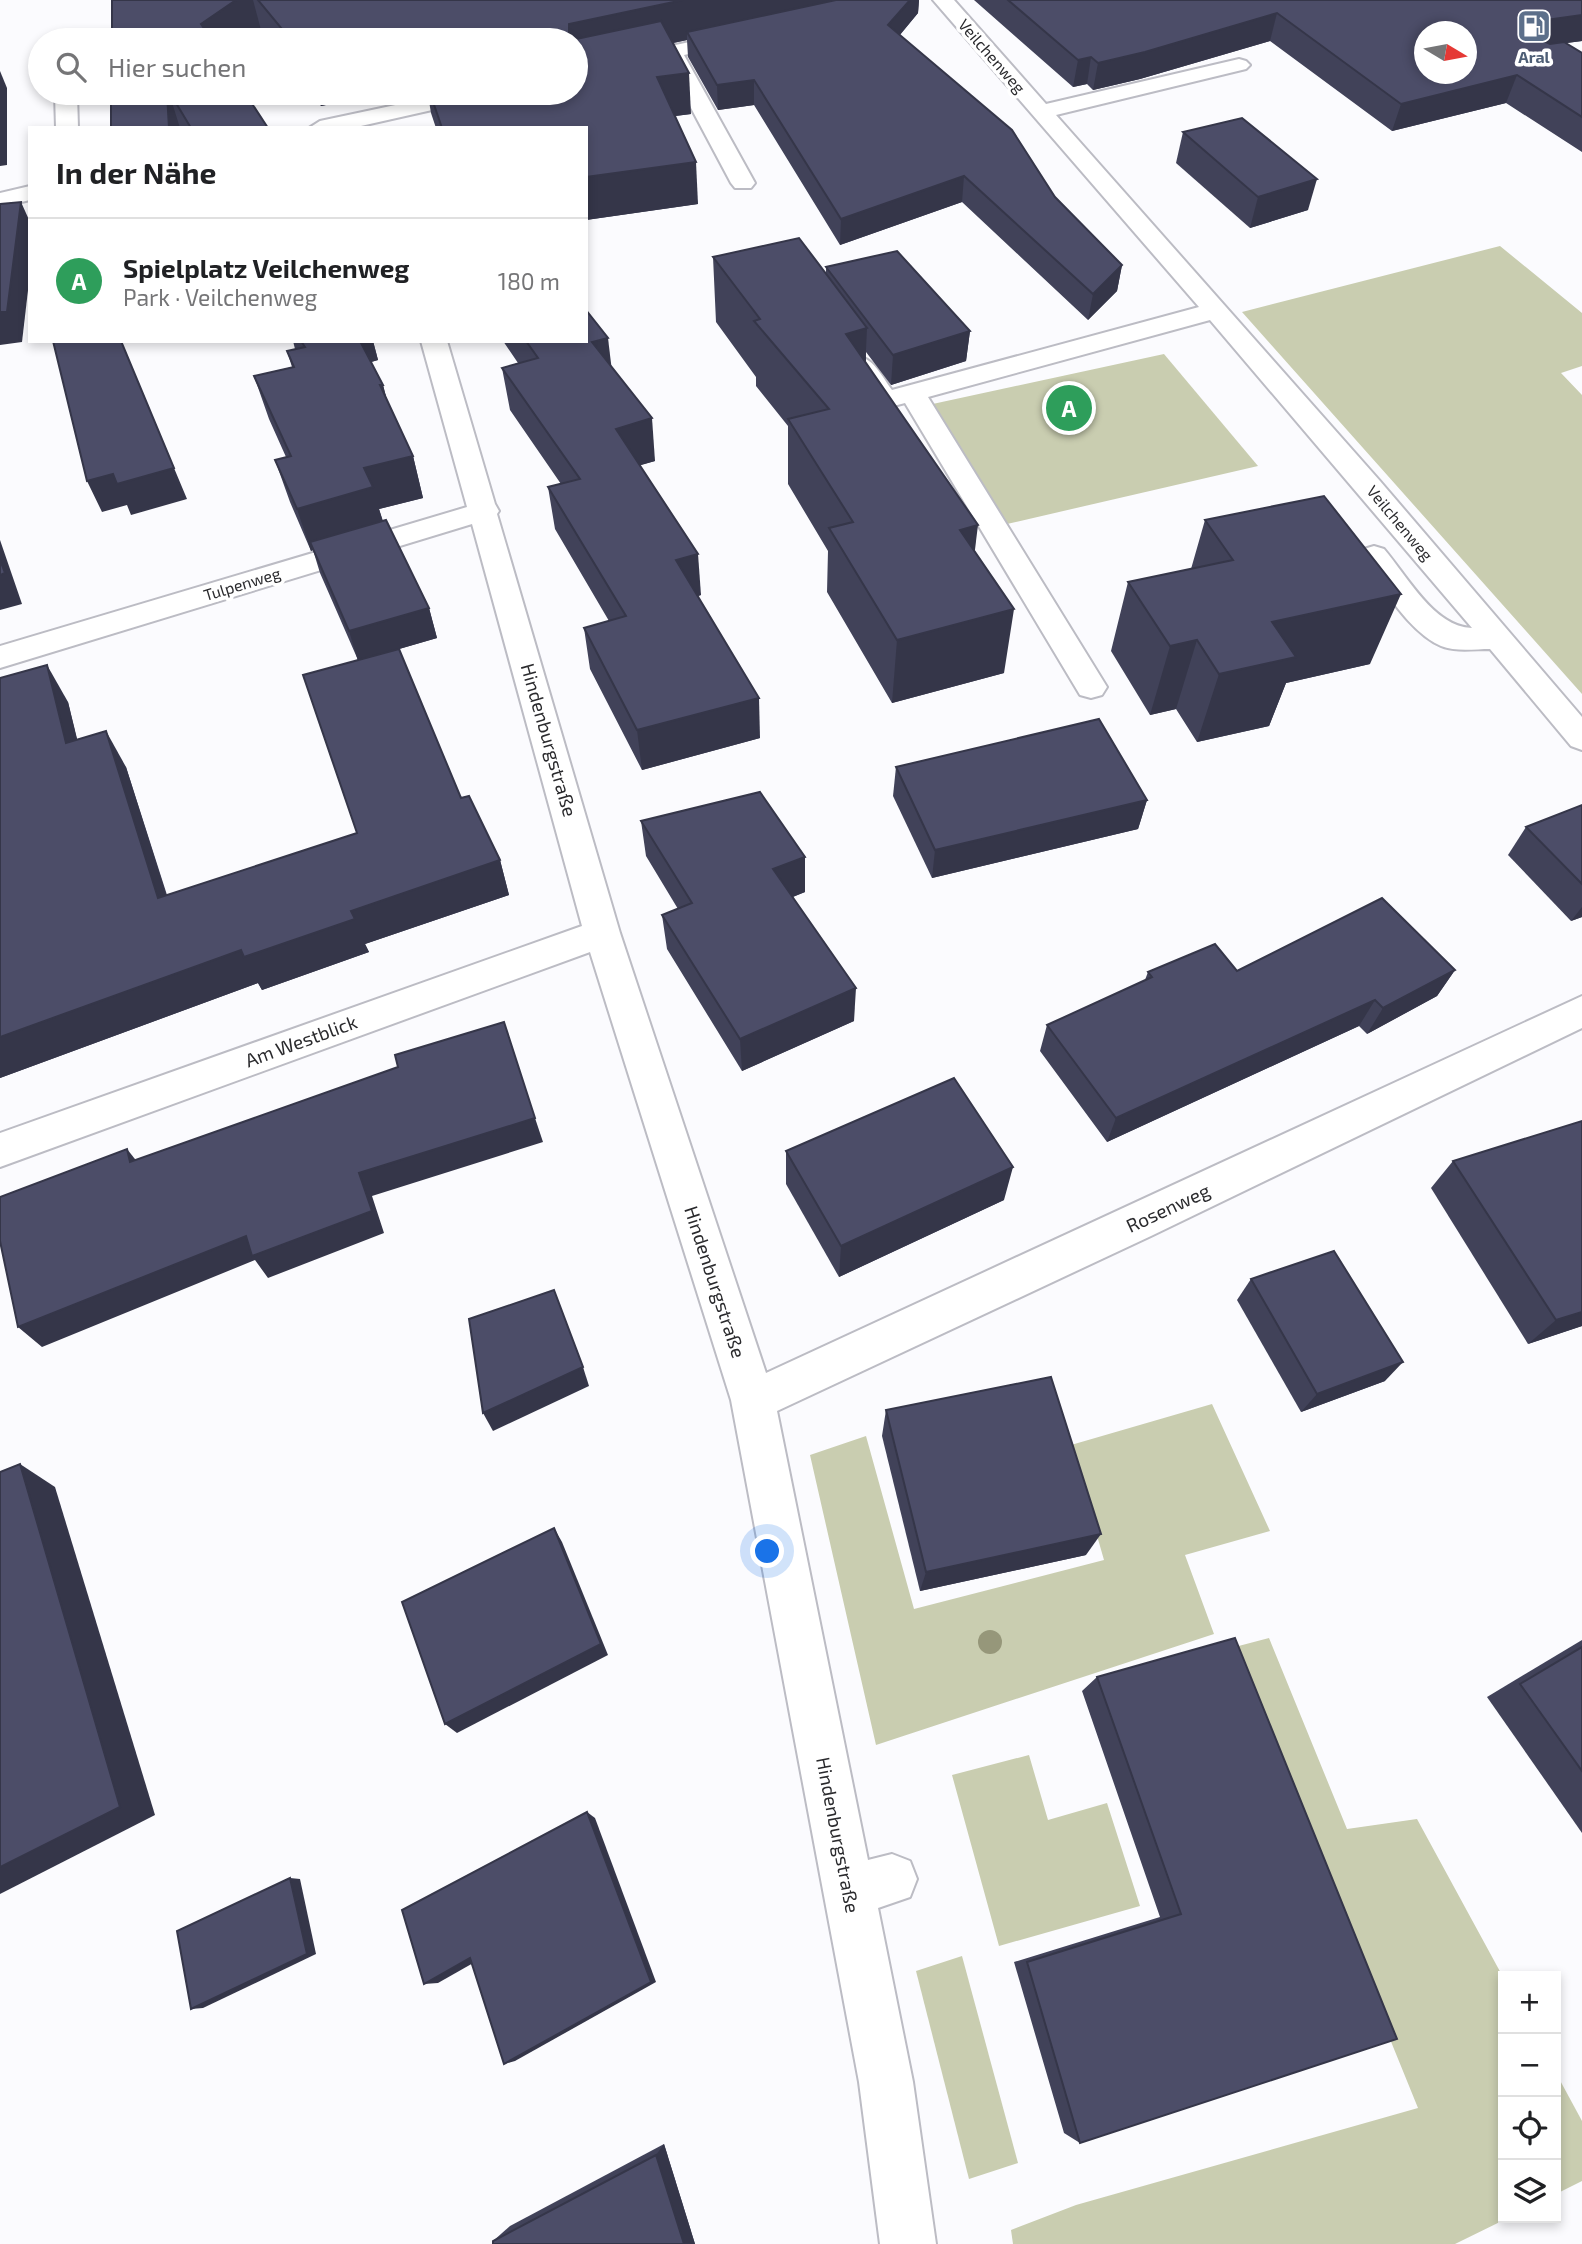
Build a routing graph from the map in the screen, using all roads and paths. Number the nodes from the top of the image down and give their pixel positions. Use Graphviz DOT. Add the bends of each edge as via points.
graph roads {
  1 [pos="943,0"];
  2 [pos="753,35"];
  3 [pos="672,52"];
  4 [pos="1238,65"];
  5 [pos="588,70"];
  6 [pos="66,105"];
  7 [pos="435,105"];
  8 [pos="1040,112"];
  9 [pos="369,122"];
  10 [pos="67,126"];
  11 [pos="336,126"];
  12 [pos="743,183"];
  13 [pos="28,193"];
  14 [pos="0,200"];
  15 [pos="1214,311"];
  16 [pos="435,343"];
  17 [pos="845,345"];
  18 [pos="912,393"];
  19 [pos="485,511"];
  20 [pos="1374,556"];
  21 [pos="1498,639"];
  22 [pos="0,657"];
  23 [pos="1091,687"];
  24 [pos="1582,738"];
  25 [pos="602,933"];
  26 [pos="1582,1011"];
  27 [pos="0,1150"];
  28 [pos="753,1400"];
  29 [pos="908,2244"];
  1 -- 8 [label="street, Veilchenweg"];
  2 -- 3 [label="street"];
  3 -- 5 [label="street"];
  3 -- 12 [label="street"];
  4 -- 8 [label="street, Veilchenweg"];
  6 -- 10 [label="street"];
  7 -- 9 [label="street"];
  8 -- 15 [label="street, Veilchenweg"];
  9 -- 11 [label="street"];
  13 -- 14 [label="street"];
  15 -- 18 [label="street"];
  15 -- 21 [label="street, Veilchenweg"];
  16 -- 19 [label="street, Hindenburgstraße"];
  17 -- 18 [label="street" via="886,400"];
  18 -- 23 [label="street"];
  19 -- 22 [label="street, Tulpenweg"];
  19 -- 25 [label="street, Hindenburgstraße"];
  20 -- 21 [label="street" via="1430,624 1451,638"];
  21 -- 24 [label="street, Veilchenweg"];
  25 -- 27 [label="street, Am Westblick"];
  25 -- 28 [label="street, Hindenburgstraße"];
  26 -- 28 [label="street, Rosenweg"];
  28 -- 29 [label="street, Hindenburgstraße" via="870,1885 886,2082"];
}
